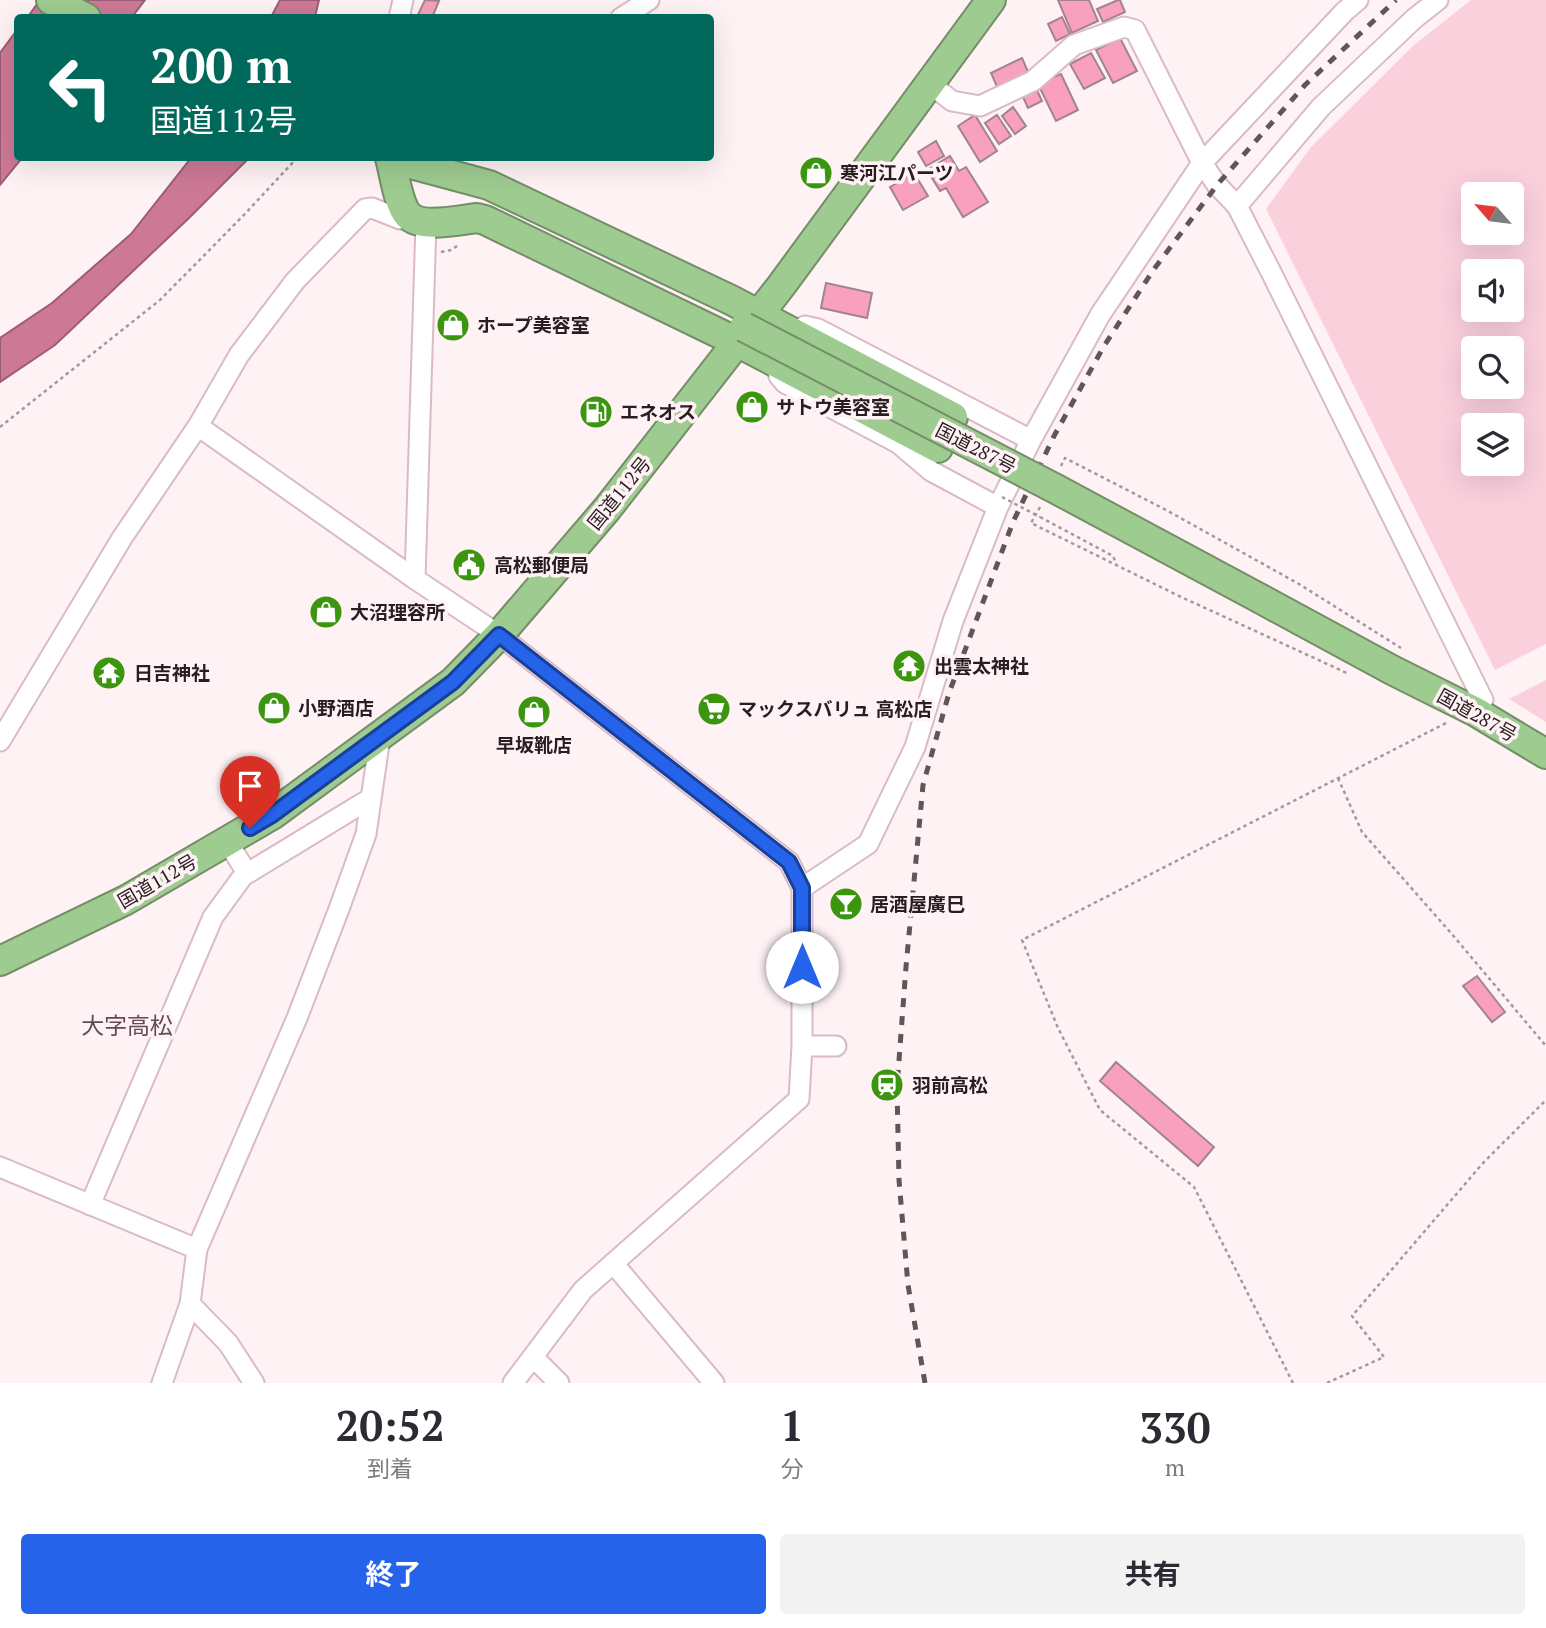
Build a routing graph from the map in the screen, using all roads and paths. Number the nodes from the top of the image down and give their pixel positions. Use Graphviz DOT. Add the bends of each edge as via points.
graph roads {
  1 [pos="51,0"];
  2 [pos="649,0"];
  3 [pos="991,0"];
  4 [pos="1438,0"];
  5 [pos="1346,4"];
  6 [pos="78,14"];
  7 [pos="627,14"];
  8 [pos="929,83"];
  9 [pos="294,161"];
  10 [pos="404,161"];
  11 [pos="407,161"];
  12 [pos="411,161"];
  13 [pos="1202,163"];
  14 [pos="1237,206"];
  15 [pos="417,219"];
  16 [pos="759,315"];
  17 [pos="792,332"];
  18 [pos="737,342"];
  19 [pos="776,363"];
  20 [pos="198,426"];
  21 [pos="0,427"];
  22 [pos="1031,440"];
  23 [pos="1000,502"];
  24 [pos="1117,566"];
  25 [pos="415,579"];
  26 [pos="1261,600"];
  27 [pos="499,635"];
  28 [pos="1476,712"];
  29 [pos="380,737"];
  30 [pos="0,741"];
  31 [pos="1546,754"];
  32 [pos="1338,778"];
  33 [pos="371,798"];
  34 [pos="227,841"];
  35 [pos="247,873"];
  36 [pos="802,888"];
  37 [pos="0,961"];
  38 [pos="802,1046"];
  39 [pos="836,1046"];
  40 [pos="1546,1046"];
  41 [pos="1546,1100"];
  42 [pos="0,1167"];
  43 [pos="90,1205"];
  44 [pos="197,1249"];
  45 [pos="613,1263"];
  46 [pos="190,1304"];
  47 [pos="533,1357"];
  48 [pos="162,1383"];
  49 [pos="254,1383"];
  50 [pos="513,1383"];
  51 [pos="559,1383"];
  52 [pos="713,1383"];
  53 [pos="1293,1383"];
  54 [pos="1327,1383"];
  1 -- 6 [label="highway"];
  2 -- 7 [label="street"];
  3 -- 8 [label="highway, 国道112号"];
  4 -- 14 [label="street" via="1321,107"];
  5 -- 13 [label="street"];
  8 -- 13 [label="street" via="952,102 980,106 1033,81 1074,45 1124,27 1135,30"];
  8 -- 16 [label="highway, 国道112号"];
  9 -- 21 [label="path" via="160,300"];
  10 -- 15 [label="highway" via="399,195"];
  11 -- 26 [label="highway, 国道287号, bridge" via="757,334"];
  12 -- 16 [label="highway" via="489,185"];
  13 -- 14 [label="street"];
  13 -- 22 [label="street" via="1100,315"];
  14 -- 28 [label="street" via="1483,700"];
  15 -- 18 [label="highway" via="485,220"];
  15 -- 20 [label="street" via="365,209 295,281 239,355"];
  15 -- 25 [label="street"];
  16 -- 17 [label="highway"];
  16 -- 18 [label="highway, 国道112号"];
  17 -- 22 [label="street" via="805,326 818,329"];
  17 -- 26 [label="highway" via="1197,548"];
  18 -- 19 [label="highway"];
  18 -- 27 [label="highway, 国道112号" via="607,509"];
  19 -- 23 [label="street" via="785,383 898,443 931,471"];
  19 -- 26 [label="highway" via="1183,577"];
  20 -- 25 [label="street"];
  20 -- 30 [label="street" via="122,538"];
  22 -- 23 [label="street"];
  23 -- 24 [label="path, bridge" via="1040,517 1114,556"];
  23 -- 36 [label="street" via="953,621 915,747 868,844"];
  25 -- 27 [label="street"];
  26 -- 28 [label="highway, 国道287号"];
  27 -- 29 [label="highway, 国道112号" via="453,682"];
  27 -- 36 [label="street" via="789,862"];
  28 -- 31 [label="highway, 国道287号"];
  28 -- 32 [label="path"];
  29 -- 33 [label="street"];
  29 -- 34 [label="highway, 国道112号" via="272,815"];
  32 -- 40 [label="path" via="1362,832"];
  32 -- 53 [label="path" via="1021,940 1058,1028 1100,1110 1194,1187"];
  33 -- 35 [label="street"];
  33 -- 44 [label="street" via="366,834 297,1018"];
  34 -- 35 [label="street"];
  34 -- 37 [label="highway, 国道112号" via="126,900"];
  35 -- 43 [label="street" via="213,917"];
  36 -- 38 [label="street"];
  38 -- 39 [label="street"];
  38 -- 45 [label="street" via="799,1099"];
  41 -- 54 [label="path" via="1483,1163 1352,1316 1384,1357"];
  42 -- 43 [label="street"];
  43 -- 44 [label="street"];
  44 -- 46 [label="street"];
  45 -- 47 [label="street" via="583,1290"];
  45 -- 52 [label="street"];
  46 -- 48 [label="street"];
  46 -- 49 [label="street" via="228,1343"];
  47 -- 50 [label="street"];
  47 -- 51 [label="street"];
}
